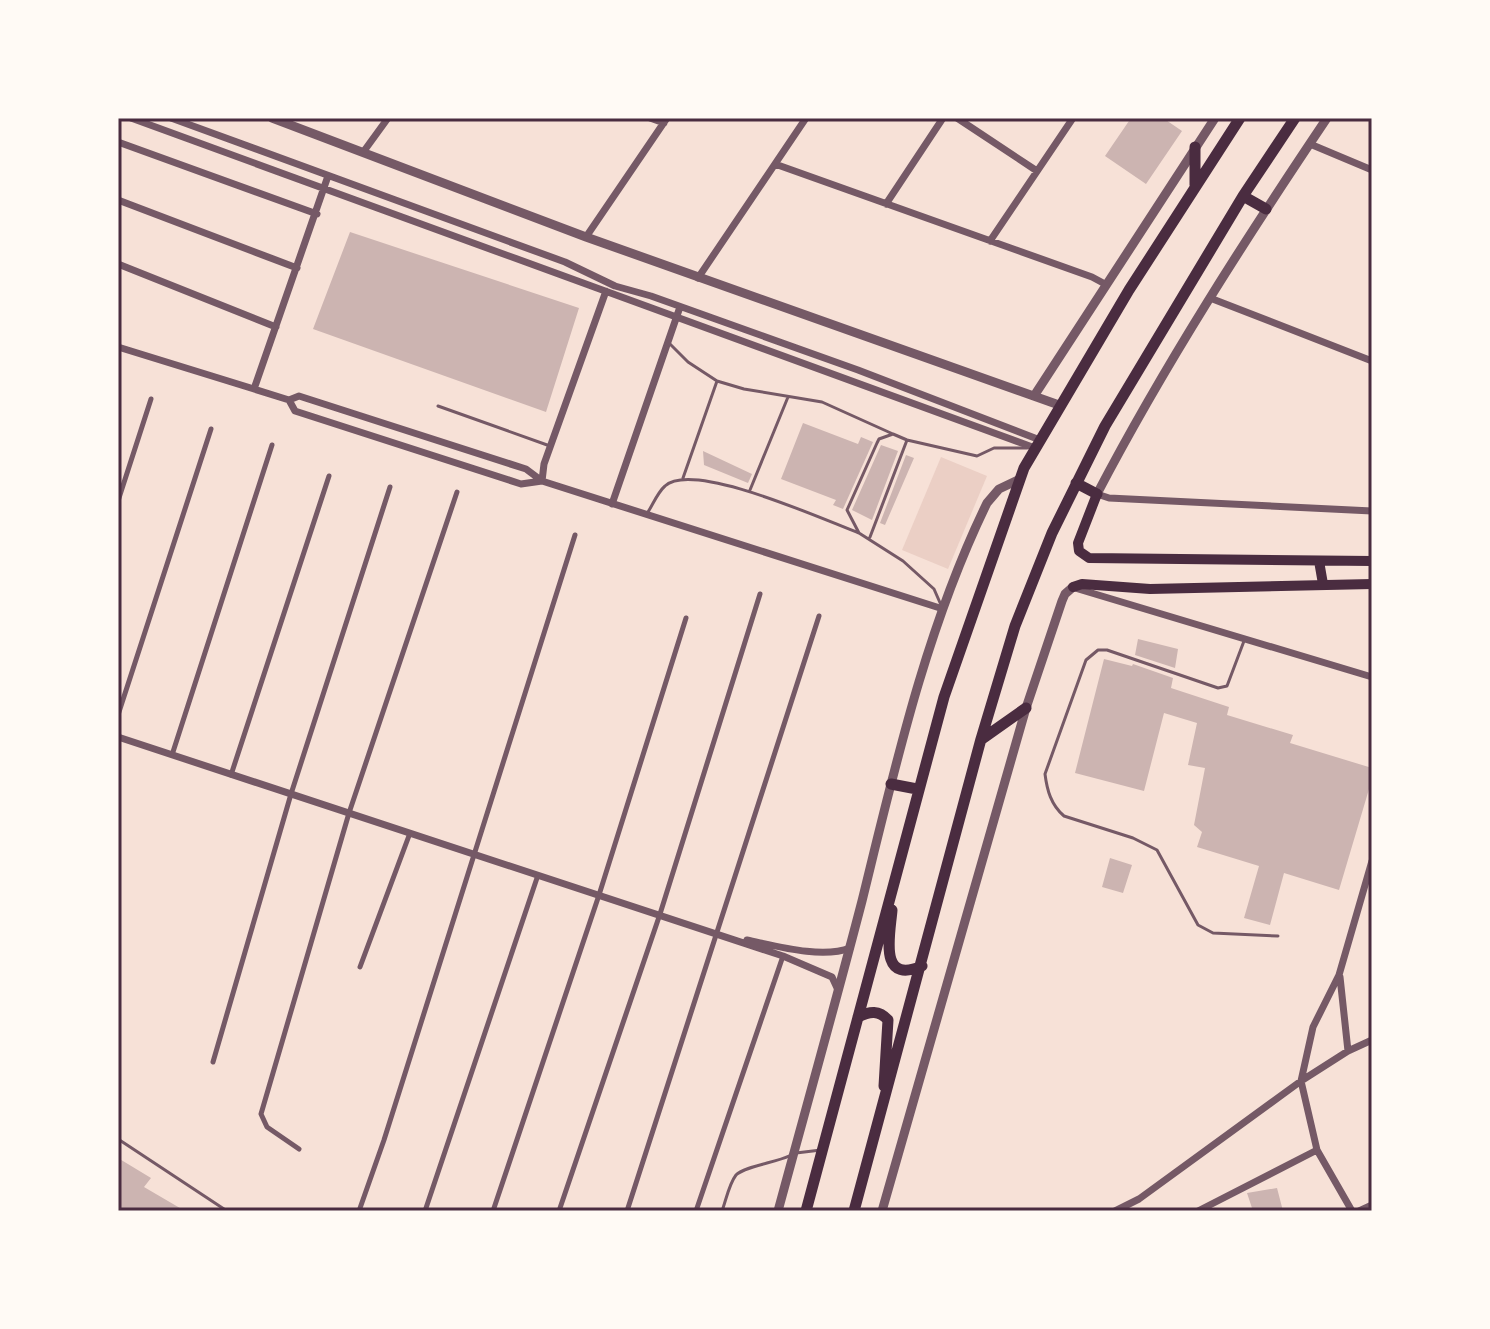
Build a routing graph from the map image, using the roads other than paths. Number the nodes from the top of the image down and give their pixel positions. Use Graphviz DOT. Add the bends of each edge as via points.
graph roads {
  1 [pos="131,118"];
  2 [pos="171,118"];
  3 [pos="272,118"];
  4 [pos="388,118"];
  5 [pos="650,118"];
  6 [pos="806,118"];
  7 [pos="943,118"];
  8 [pos="957,118"];
  9 [pos="1073,118"];
  10 [pos="1215,118"];
  11 [pos="1240,118"];
  12 [pos="1295,118"];
  13 [pos="1327,118"];
  14 [pos="666,120"];
  15 [pos="118,142"];
  16 [pos="1310,144"];
  17 [pos="1195,147"];
  18 [pos="364,151"];
  19 [pos="775,164"];
  20 [pos="1372,170"];
  21 [pos="1037,171"];
  22 [pos="328,176"];
  23 [pos="1195,185"];
  24 [pos="324,188"];
  25 [pos="1243,196"];
  26 [pos="118,200"];
  27 [pos="886,204"];
  28 [pos="1266,209"];
  29 [pos="317,214"];
  30 [pos="586,237"];
  31 [pos="990,241"];
  32 [pos="118,264"];
  33 [pos="297,268"];
  34 [pos="698,278"];
  35 [pos="608,284"];
  36 [pos="1105,284"];
  37 [pos="605,293"];
  38 [pos="1210,298"];
  39 [pos="680,307"];
  40 [pos="676,319"];
  41 [pos="276,327"];
  42 [pos="668,342"];
  43 [pos="118,347"];
  44 [pos="1372,361"];
  45 [pos="717,381"];
  46 [pos="254,389"];
  47 [pos="1034,396"];
  48 [pos="788,397"];
  49 [pos="151,399"];
  50 [pos="289,400"];
  51 [pos="1059,405"];
  52 [pos="438,406"];
  53 [pos="211,429"];
  54 [pos="893,434"];
  55 [pos="907,440"];
  56 [pos="1037,444"];
  57 [pos="272,445"];
  58 [pos="550,446"];
  59 [pos="329,476"];
  60 [pos="683,478"];
  61 [pos="1020,479"];
  62 [pos="542,481"];
  63 [pos="1076,483"];
  64 [pos="390,487"];
  65 [pos="457,492"];
  66 [pos="750,492"];
  67 [pos="1097,494"];
  68 [pos="118,501"];
  69 [pos="612,504"];
  70 [pos="1372,511"];
  71 [pos="645,515"];
  72 [pos="859,533"];
  73 [pos="575,535"];
  74 [pos="870,538"];
  75 [pos="1319,561"];
  76 [pos="1372,561"];
  77 [pos="1323,584"];
  78 [pos="1372,584"];
  79 [pos="1073,587"];
  80 [pos="760,594"];
  81 [pos="943,609"];
  82 [pos="819,616"];
  83 [pos="686,618"];
  84 [pos="1244,639"];
  85 [pos="1372,677"];
  86 [pos="1026,708"];
  87 [pos="118,715"];
  88 [pos="118,737"];
  89 [pos="981,739"];
  90 [pos="172,755"];
  91 [pos="231,775"];
  92 [pos="891,784"];
  93 [pos="917,789"];
  94 [pos="291,794"];
  95 [pos="349,813"];
  96 [pos="410,833"];
  97 [pos="473,854"];
  98 [pos="1372,861"];
  99 [pos="538,875"];
  100 [pos="894,881"];
  101 [pos="599,895"];
  102 [pos="660,914"];
  103 [pos="717,933"];
  104 [pos="1278,936"];
  105 [pos="850,948"];
  106 [pos="783,956"];
  107 [pos="922,966"];
  108 [pos="360,967"];
  109 [pos="1339,975"];
  110 [pos="839,992"];
  111 [pos="858,1017"];
  112 [pos="1372,1040"];
  113 [pos="1348,1051"];
  114 [pos="213,1062"];
  115 [pos="1301,1081"];
  116 [pos="880,1118"];
  117 [pos="118,1139"];
  118 [pos="299,1149"];
  119 [pos="821,1150"];
  120 [pos="1317,1150"];
  121 [pos="793,1154"];
  122 [pos="1372,1205"];
  123 [pos="227,1211"];
  124 [pos="359,1211"];
  125 [pos="425,1211"];
  126 [pos="493,1211"];
  127 [pos="559,1211"];
  128 [pos="627,1211"];
  129 [pos="696,1211"];
  130 [pos="722,1211"];
  131 [pos="778,1211"];
  132 [pos="806,1211"];
  133 [pos="854,1211"];
  134 [pos="882,1211"];
  135 [pos="1115,1211"];
  136 [pos="1198,1211"];
  137 [pos="1352,1211"];
  138 [pos="1359,1211"];
  1 -- 24 [label="street"];
  2 -- 22 [label="street"];
  3 -- 18 [label="street"];
  4 -- 18 [label="street"];
  5 -- 14 [label="street"];
  6 -- 19 [label="street"];
  7 -- 27 [label="street"];
  8 -- 21 [label="street"];
  9 -- 21 [label="street"];
  10 -- 17 [label="street"];
  11 -- 23 [label="highway"];
  12 -- 25 [label="highway"];
  13 -- 16 [label="street"];
  14 -- 30 [label="street"];
  15 -- 29 [label="street"];
  16 -- 20 [label="street"];
  16 -- 28 [label="street"];
  17 -- 23 [label="highway"];
  17 -- 36 [label="street"];
  18 -- 30 [label="street"];
  19 -- 27 [label="street"];
  19 -- 34 [label="street"];
  21 -- 31 [label="street"];
  22 -- 24 [label="street"];
  22 -- 35 [label="street" via="565,262"];
  23 -- 51 [label="highway"];
  24 -- 29 [label="street"];
  24 -- 37 [label="street"];
  25 -- 28 [label="highway"];
  25 -- 63 [label="highway"];
  26 -- 33 [label="street"];
  27 -- 31 [label="street"];
  28 -- 38 [label="street"];
  29 -- 33 [label="street"];
  30 -- 34 [label="street"];
  31 -- 36 [label="street"];
  32 -- 41 [label="street"];
  33 -- 41 [label="street"];
  34 -- 47 [label="street"];
  35 -- 37 [label="street"];
  35 -- 39 [label="street"];
  36 -- 47 [label="street"];
  37 -- 40 [label="street"];
  37 -- 58 [label="street"];
  38 -- 44 [label="street"];
  38 -- 67 [label="street"];
  39 -- 40 [label="street"];
  39 -- 56 [label="street" via="858,370"];
  40 -- 42 [label="street"];
  40 -- 56 [label="street"];
  41 -- 46 [label="street"];
  42 -- 45 [label="lane"];
  42 -- 69 [label="street"];
  43 -- 46 [label="street"];
  45 -- 48 [label="lane"];
  45 -- 60 [label="lane"];
  46 -- 50 [label="street"];
  47 -- 51 [label="street"];
  48 -- 54 [label="lane" via="822,402"];
  48 -- 66 [label="lane"];
  49 -- 68 [label="street"];
  50 -- 62 [label="street" via="299,396 526,469"];
  50 -- 62 [label="street" via="295,411 521,484"];
  51 -- 56 [label="highway"];
  52 -- 58 [label="lane"];
  53 -- 87 [label="street"];
  54 -- 55 [label="lane"];
  54 -- 72 [label="lane" via="879,439 847,510"];
  55 -- 56 [label="lane" via="977,456 994,448"];
  55 -- 74 [label="lane"];
  56 -- 61 [label="highway"];
  57 -- 90 [label="street"];
  58 -- 62 [label="street"];
  59 -- 91 [label="street"];
  60 -- 66 [label="lane"];
  60 -- 71 [label="lane" via="666,485"];
  61 -- 81 [label="street" via="999,489 987,503"];
  61 -- 93 [label="highway" via="958,651"];
  62 -- 69 [label="street"];
  63 -- 67 [label="highway"];
  63 -- 89 [label="highway" via="1015,626"];
  64 -- 94 [label="street"];
  65 -- 95 [label="street"];
  66 -- 72 [label="lane"];
  67 -- 70 [label="street"];
  67 -- 75 [label="main road" via="1079,535 1079,551 1089,558"];
  69 -- 71 [label="street"];
  71 -- 81 [label="street"];
  72 -- 74 [label="lane"];
  73 -- 97 [label="street"];
  74 -- 81 [label="lane" via="934,589"];
  75 -- 76 [label="main road"];
  75 -- 77 [label="main road"];
  77 -- 78 [label="main road"];
  77 -- 79 [label="main road"];
  79 -- 84 [label="street"];
  79 -- 86 [label="street" via="1062,601"];
  80 -- 102 [label="street"];
  81 -- 92 [label="street"];
  82 -- 103 [label="street"];
  83 -- 101 [label="street"];
  84 -- 85 [label="street"];
  84 -- 104 [label="lane" via="1227,686 1218,688 1098,650 1086,660 1045,774 1051,800 1064,816 1157,850 1198,925 1213,933"];
  86 -- 89 [label="highway"];
  86 -- 134 [label="street"];
  88 -- 90 [label="street"];
  89 -- 107 [label="highway"];
  90 -- 91 [label="street"];
  91 -- 94 [label="street"];
  92 -- 93 [label="highway"];
  92 -- 105 [label="street"];
  93 -- 100 [label="highway"];
  94 -- 95 [label="street"];
  94 -- 114 [label="street"];
  95 -- 96 [label="street"];
  95 -- 118 [label="street" via="261,1114 267,1127"];
  96 -- 97 [label="street"];
  96 -- 108 [label="street"];
  97 -- 99 [label="street"];
  97 -- 124 [label="street"];
  98 -- 109 [label="street"];
  99 -- 101 [label="street"];
  99 -- 125 [label="street"];
  100 -- 107 [label="highway" via="891,963 905,971"];
  100 -- 111 [label="highway"];
  101 -- 102 [label="street"];
  101 -- 126 [label="street"];
  102 -- 103 [label="street"];
  102 -- 127 [label="street"];
  103 -- 105 [label="street" via="794,949 838,953"];
  103 -- 106 [label="street"];
  103 -- 128 [label="street"];
  105 -- 110 [label="street"];
  106 -- 110 [label="street" via="832,977"];
  106 -- 129 [label="street"];
  107 -- 116 [label="highway"];
  109 -- 113 [label="street"];
  109 -- 115 [label="street" via="1313,1027"];
  110 -- 121 [label="street"];
  111 -- 116 [label="highway" via="875,1012 888,1020"];
  111 -- 119 [label="highway"];
  112 -- 113 [label="street"];
  113 -- 115 [label="street"];
  115 -- 120 [label="street"];
  115 -- 135 [label="street"];
  116 -- 133 [label="highway"];
  117 -- 123 [label="lane"];
  119 -- 121 [label="lane"];
  119 -- 132 [label="highway"];
  120 -- 136 [label="street"];
  120 -- 137 [label="street"];
  121 -- 130 [label="lane" via="739,1172"];
  121 -- 131 [label="street"];
  122 -- 138 [label="street"];
}
